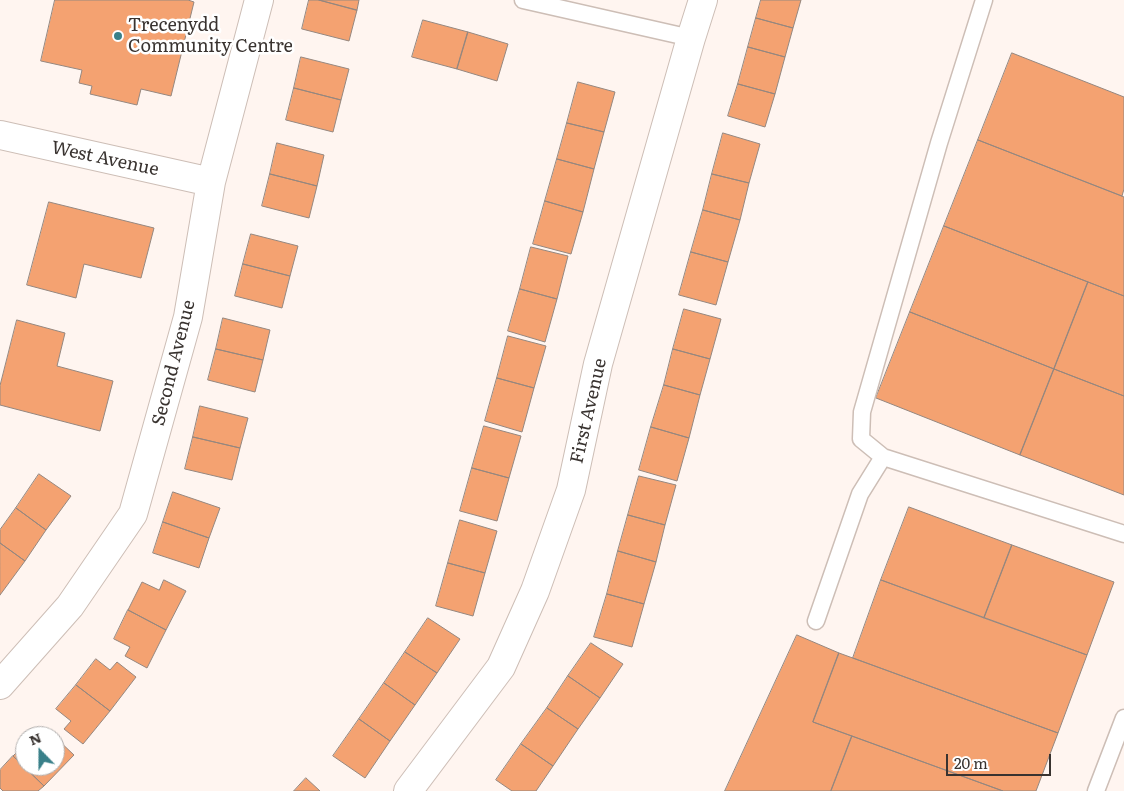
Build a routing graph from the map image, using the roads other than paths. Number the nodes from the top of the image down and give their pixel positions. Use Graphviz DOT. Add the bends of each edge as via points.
graph roads {
  1 [pos="259,0"];
  2 [pos="523,0"];
  3 [pos="703,0"];
  4 [pos="984,0"];
  5 [pos="691,38"];
  6 [pos="0,135"];
  7 [pos="211,182"];
  8 [pos="882,457"];
  9 [pos="1124,534"];
  10 [pos="816,621"];
  11 [pos="0,685"];
  12 [pos="1124,718"];
  13 [pos="408,791"];
  14 [pos="1096,791"];
  1 -- 7 [label="street, Second Avenue"];
  2 -- 5 [label="lane"];
  3 -- 5 [label="street, First Avenue"];
  4 -- 8 [label="lane" via="939,143 862,412 861,439"];
  5 -- 13 [label="street, First Avenue" via="598,364 571,490 535,591 501,667"];
  6 -- 7 [label="street, West Avenue"];
  7 -- 11 [label="street, Second Avenue" via="188,317 133,514 70,606"];
  8 -- 9 [label="lane"];
  8 -- 10 [label="lane" via="860,494"];
  12 -- 14 [label="lane"];
}
